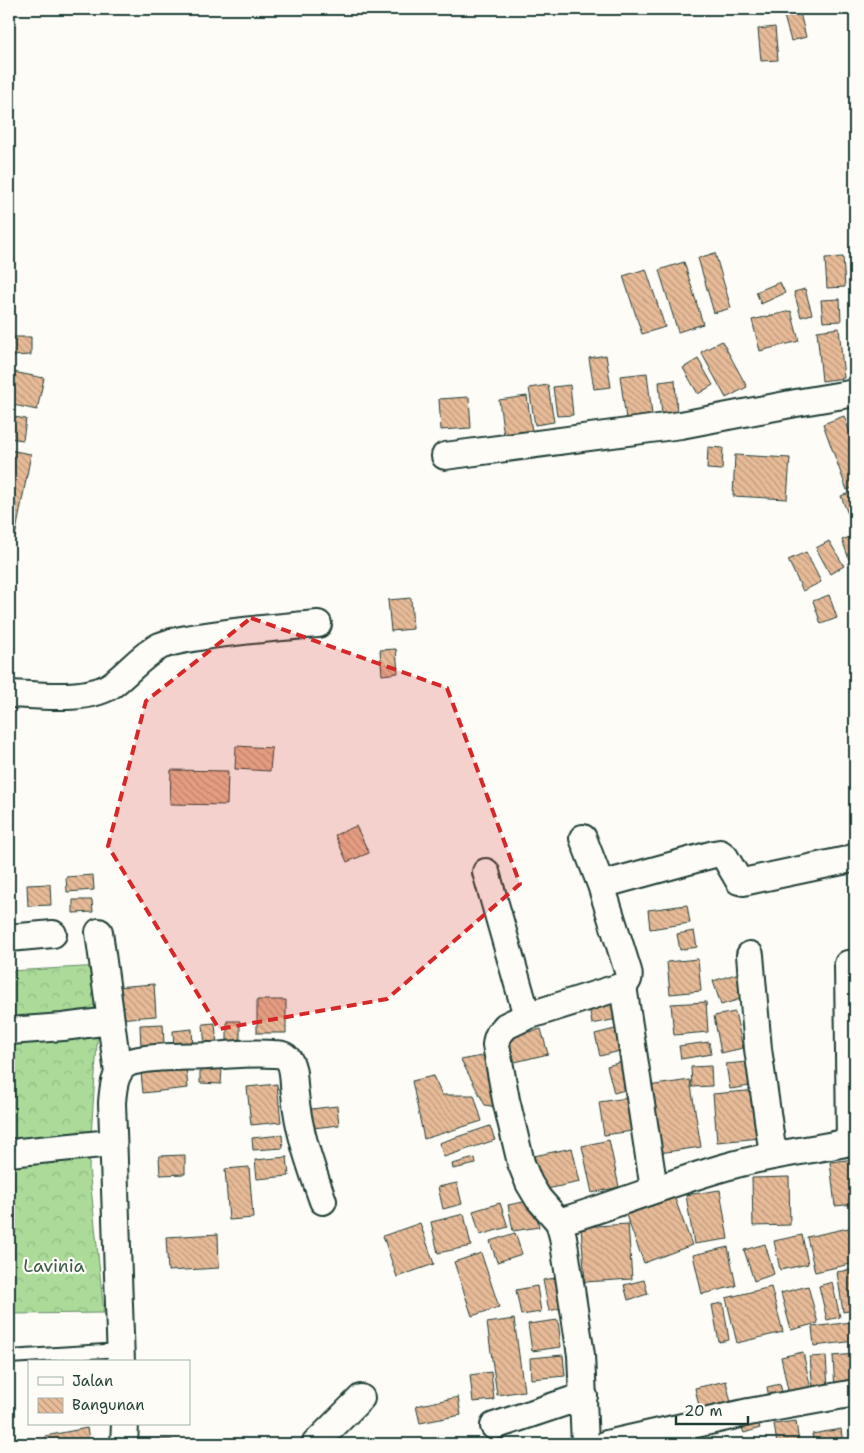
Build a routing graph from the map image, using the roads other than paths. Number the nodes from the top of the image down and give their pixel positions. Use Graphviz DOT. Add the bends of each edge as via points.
graph roads {
  1 [pos="855,394"];
  2 [pos="445,456"];
  3 [pos="318,624"];
  4 [pos="9,694"];
  5 [pos="583,838"];
  6 [pos="855,857"];
  7 [pos="486,872"];
  8 [pos="601,885"];
  9 [pos="99,932"];
  10 [pos="53,934"];
  11 [pos="9,938"];
  12 [pos="750,955"];
  13 [pos="848,964"];
  14 [pos="623,986"];
  15 [pos="527,1016"];
  16 [pos="110,1021"];
  17 [pos="9,1031"];
  18 [pos="118,1073"];
  19 [pos="853,1142"];
  20 [pos="112,1143"];
  21 [pos="9,1153"];
  22 [pos="773,1155"];
  23 [pos="654,1189"];
  24 [pos="323,1201"];
  25 [pos="559,1222"];
  26 [pos="121,1356"];
  27 [pos="9,1357"];
  28 [pos="855,1393"];
  29 [pos="584,1396"];
  30 [pos="361,1398"];
  31 [pos="125,1426"];
  32 [pos="494,1426"];
  33 [pos="124,1444"];
  34 [pos="315,1444"];
  35 [pos="585,1444"];
  36 [pos="606,1444"];
  1 -- 2 [label="street" via="681,425"];
  3 -- 4 [label="street" via="245,630 161,646 139,660 112,685 90,694"];
  5 -- 8 [label="street"];
  6 -- 8 [label="street" via="743,882 738,881 720,853"];
  7 -- 15 [label="street"];
  8 -- 14 [label="street" via="628,971 629,977"];
  9 -- 16 [label="street"];
  10 -- 11 [label="street"];
  12 -- 22 [label="street" via="758,1049"];
  13 -- 19 [label="street"];
  14 -- 15 [label="street"];
  14 -- 23 [label="street"];
  15 -- 25 [label="street" via="502,1029 496,1045 521,1163 538,1198"];
  16 -- 17 [label="street"];
  16 -- 18 [label="street"];
  18 -- 20 [label="street" via="113,1090"];
  18 -- 24 [label="street" via="130,1062 147,1059 263,1053 283,1055 291,1065 304,1140"];
  19 -- 22 [label="street"];
  20 -- 21 [label="street"];
  20 -- 26 [label="street"];
  22 -- 23 [label="street"];
  23 -- 25 [label="street"];
  25 -- 29 [label="street" via="576,1315"];
  26 -- 27 [label="lane"];
  28 -- 36 [label="street" via="749,1412"];
  29 -- 32 [label="street"];
  29 -- 35 [label="street"];
  30 -- 34 [label="street"];
  31 -- 33 [label="street"];
}
